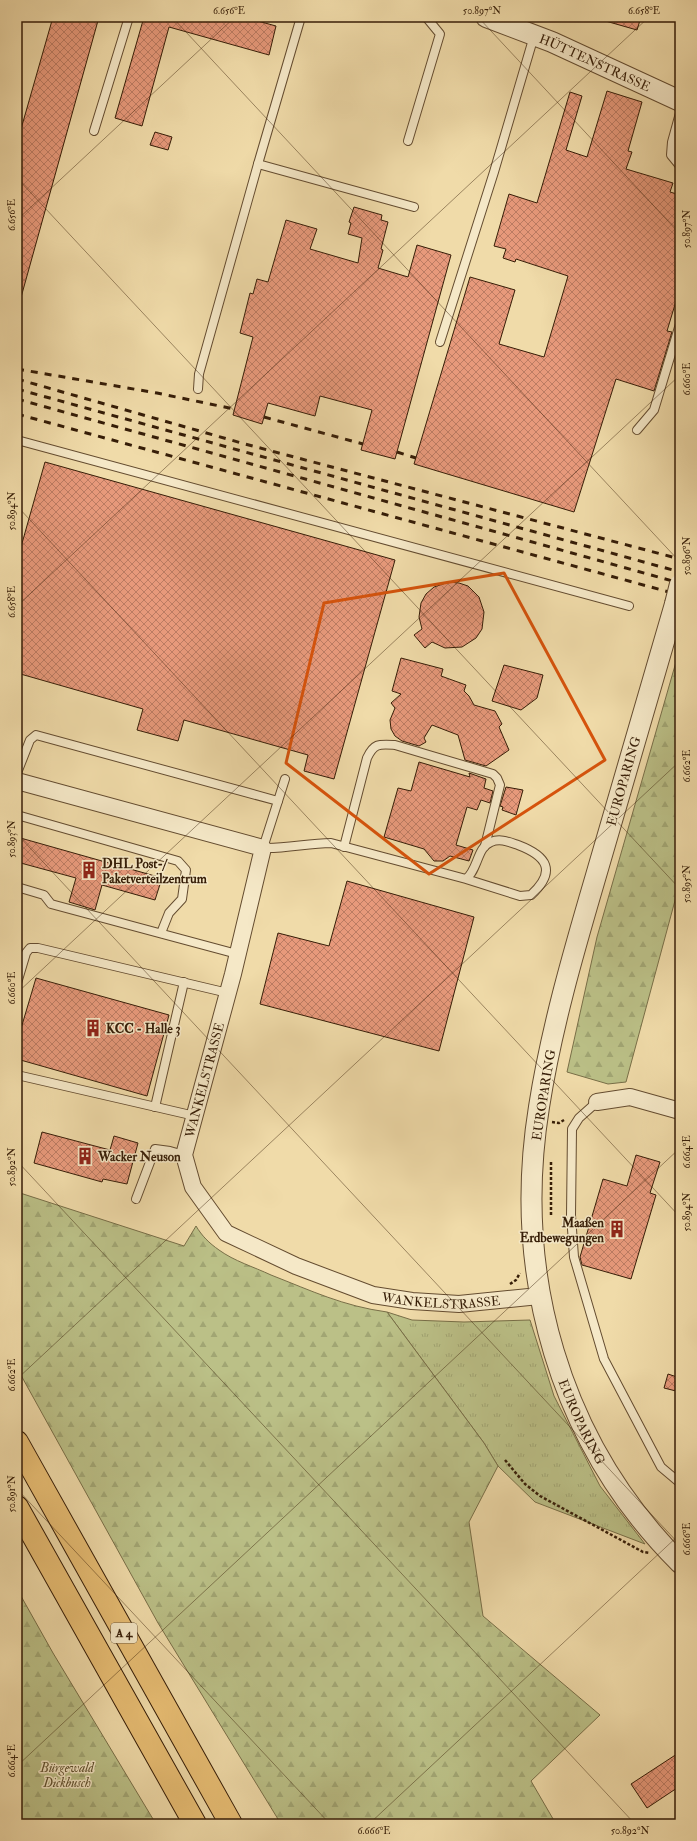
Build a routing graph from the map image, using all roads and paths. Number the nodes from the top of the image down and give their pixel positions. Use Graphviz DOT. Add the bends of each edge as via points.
graph roads {
  1 [pos="129,17"];
  2 [pos="301,17"];
  3 [pos="426,17"];
  4 [pos="486,17"];
  5 [pos="534,36"];
  6 [pos="680,101"];
  7 [pos="680,113"];
  8 [pos="94,131"];
  9 [pos="408,141"];
  10 [pos="258,164"];
  11 [pos="680,166"];
  12 [pos="414,208"];
  13 [pos="680,324"];
  14 [pos="440,342"];
  15 [pos="198,389"];
  16 [pos="637,430"];
  17 [pos="17,440"];
  18 [pos="680,584"];
  19 [pos="629,606"];
  20 [pos="17,773"];
  21 [pos="284,779"];
  22 [pos="17,781"];
  23 [pos="278,801"];
  24 [pos="17,815"];
  25 [pos="485,846"];
  26 [pos="344,847"];
  27 [pos="263,848"];
  28 [pos="466,878"];
  29 [pos="17,887"];
  30 [pos="161,933"];
  31 [pos="237,954"];
  32 [pos="184,982"];
  33 [pos="17,983"];
  34 [pos="228,993"];
  35 [pos="17,1075"];
  36 [pos="597,1102"];
  37 [pos="155,1107"];
  38 [pos="680,1111"];
  39 [pos="195,1116"];
  40 [pos="552,1122"];
  41 [pos="552,1130"];
  42 [pos="551,1153"];
  43 [pos="184,1155"];
  44 [pos="136,1199"];
  45 [pos="550,1216"];
  46 [pos="539,1296"];
  47 [pos="17,1442"];
  48 [pos="505,1460"];
  49 [pos="680,1483"];
  50 [pos="17,1507"];
  51 [pos="675,1558"];
  52 [pos="195,1824"];
  53 [pos="232,1824"];
  1 -- 8 [label="lane"];
  2 -- 10 [label="lane"];
  3 -- 9 [label="lane" via="440,34"];
  4 -- 5 [label="street, HÜTTENSTRASSE"];
  5 -- 6 [label="street, HÜTTENSTRASSE"];
  5 -- 14 [label="lane"];
  7 -- 11 [label="lane" via="671,154"];
  10 -- 12 [label="lane"];
  10 -- 15 [label="lane" via="199,374"];
  13 -- 16 [label="lane" via="654,410"];
  17 -- 19 [label="lane"];
  18 -- 46 [label="street, EUROPARING, bridge" via="580,932 547,1062 538,1109 531,1192 532,1237"];
  20 -- 23 [label="lane" via="30,740 36,735"];
  21 -- 23 [label="lane"];
  22 -- 27 [label="street"];
  23 -- 27 [label="lane"];
  24 -- 30 [label="lane" via="178,860 186,870 182,899 169,913"];
  25 -- 26 [label="lane" via="500,785 493,774 395,745 382,744 371,750 367,758"];
  25 -- 28 [label="lane"];
  25 -- 28 [label="lane" via="500,840 532,850 542,857 545,876 540,886 531,895 520,896"];
  26 -- 27 [label="lane" via="311,843 280,849"];
  26 -- 28 [label="lane"];
  27 -- 31 [label="street, WANKELSTRASSE"];
  29 -- 30 [label="lane" via="44,895 51,904"];
  30 -- 31 [label="lane"];
  31 -- 34 [label="street, WANKELSTRASSE"];
  32 -- 33 [label="lane" via="30,948 26,953"];
  32 -- 34 [label="lane"];
  32 -- 37 [label="lane"];
  34 -- 39 [label="street, WANKELSTRASSE"];
  35 -- 37 [label="lane"];
  36 -- 38 [label="street" via="630,1097"];
  36 -- 49 [label="lane" via="579,1118 572,1129 571,1215 574,1257 604,1359 661,1468"];
  37 -- 39 [label="lane"];
  39 -- 43 [label="street, WANKELSTRASSE"];
  40 -- 41 [label="path"];
  42 -- 45 [label="path"];
  43 -- 44 [label="lane" via="170,1150 155,1149"];
  43 -- 46 [label="street, WANKELSTRASSE" via="193,1187 226,1233 296,1266 373,1295 412,1301 459,1304"];
  46 -- 51 [label="street, EUROPARING" via="557,1363 572,1406 587,1437 615,1484"];
  47 -- 53 [label="highway, A 4"];
  48 -- 51 [label="path" via="525,1484 540,1496 643,1552"];
  50 -- 52 [label="highway, A 4"];
}
